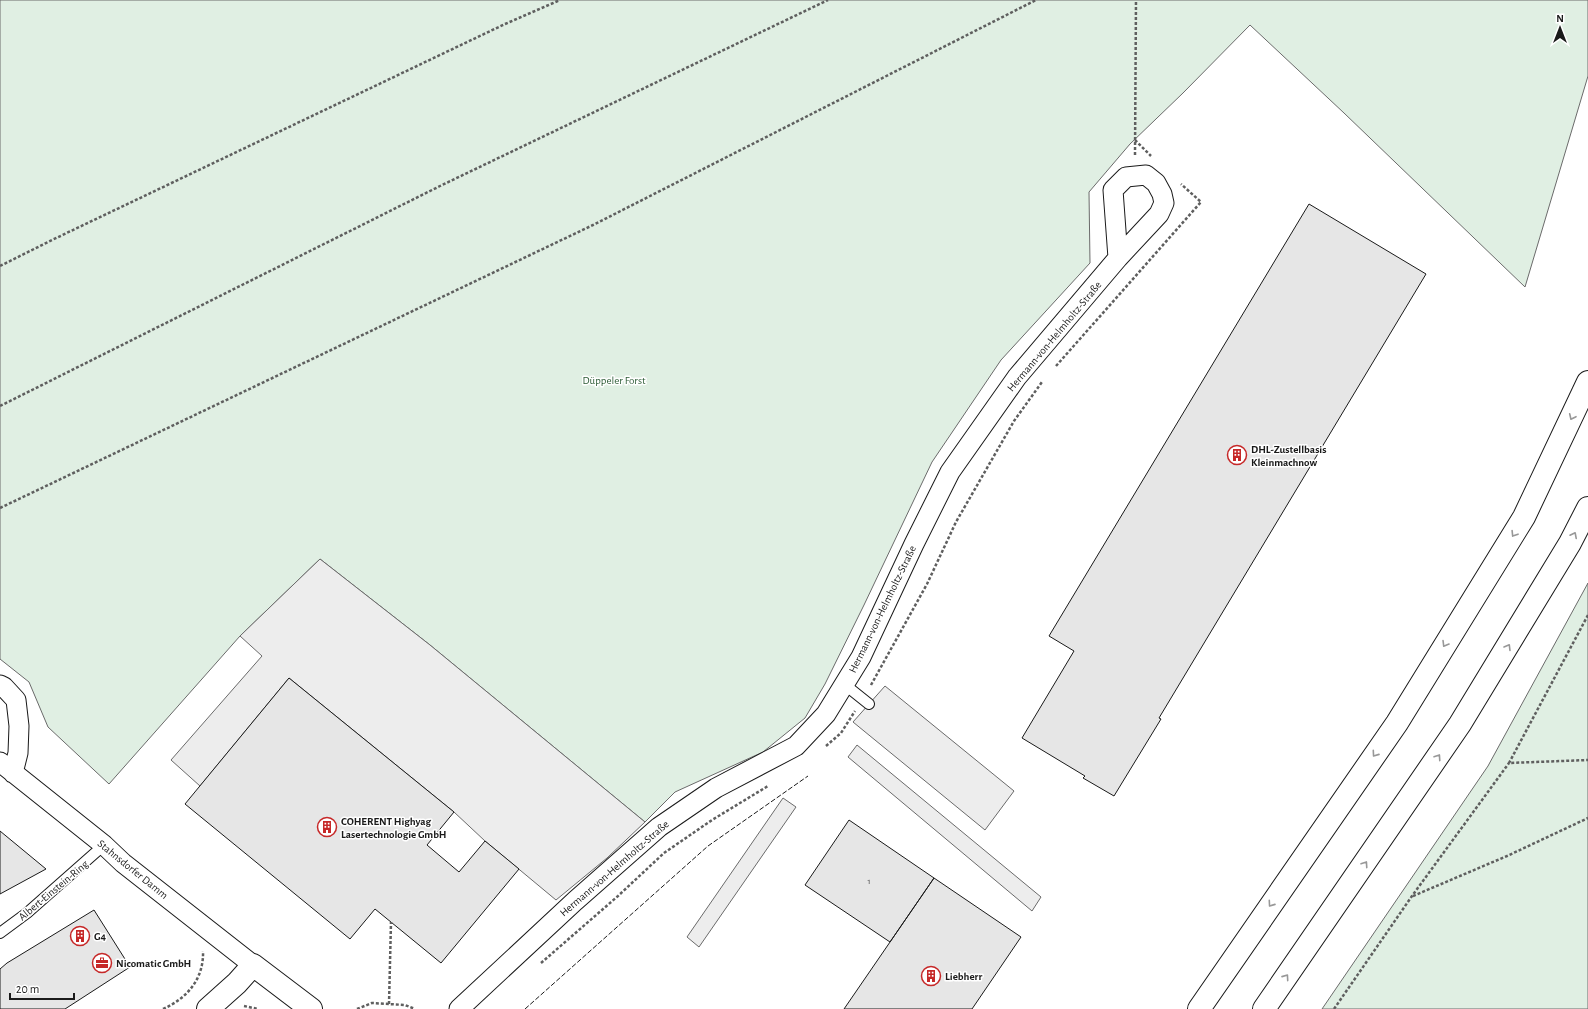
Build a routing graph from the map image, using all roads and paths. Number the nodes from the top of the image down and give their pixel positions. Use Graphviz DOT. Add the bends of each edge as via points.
graph roads {
  1 [pos="560,0"];
  2 [pos="828,0"];
  3 [pos="1036,0"];
  4 [pos="1136,0"];
  5 [pos="1135,140"];
  6 [pos="1157,161"];
  7 [pos="1134,176"];
  8 [pos="1179,182"];
  9 [pos="1118,258"];
  10 [pos="0,266"];
  11 [pos="1055,367"];
  12 [pos="1044,379"];
  13 [pos="1588,382"];
  14 [pos="0,406"];
  15 [pos="0,508"];
  16 [pos="1588,508"];
  17 [pos="1588,615"];
  18 [pos="844,684"];
  19 [pos="0,685"];
  20 [pos="866,701"];
  21 [pos="824,748"];
  22 [pos="1588,760"];
  23 [pos="1509,763"];
  24 [pos="7,768"];
  25 [pos="772,783"];
  26 [pos="1588,818"];
  27 [pos="104,845"];
  28 [pos="1412,896"];
  29 [pos="391,922"];
  30 [pos="0,932"];
  31 [pos="253,965"];
  32 [pos="537,967"];
  33 [pos="389,1004"];
  34 [pos="208,1009"];
  35 [pos="311,1009"];
  36 [pos="357,1009"];
  37 [pos="415,1009"];
  38 [pos="460,1009"];
  39 [pos="1198,1009"];
  40 [pos="1264,1009"];
  41 [pos="1334,1009"];
  1 -- 10 [label="path"];
  2 -- 14 [label="path" via="440,186"];
  3 -- 15 [label="path" via="592,225"];
  4 -- 5 [label="path"];
  5 -- 6 [label="path"];
  5 -- 7 [label="path"];
  7 -- 9 [label="street" via="1126,177 1113,190"];
  7 -- 9 [label="street, Hermann-von-Helmholtz-Straße" via="1146,175 1156,183 1164,203 1159,214"];
  8 -- 11 [label="path" via="1201,202"];
  9 -- 18 [label="street, Hermann-von-Helmholtz-Straße" via="1017,377 950,472 861,657"];
  12 -- 20 [label="path" via="1014,421 956,522 873,682"];
  13 -- 39 [label="main road, one-way" via="1524,518 1397,723"];
  40 -- 16 [label="main road, one-way" via="1460,724 1570,543"];
  17 -- 23 [label="path"];
  18 -- 20 [label="lane"];
  18 -- 38 [label="street, Hermann-von-Helmholtz-Straße" via="826,714 796,746 716,788 659,826"];
  19 -- 24 [label="street, Stahnsdorfer Damm" via="16,700 19,726 18,753"];
  20 -- 21 [label="path" via="841,733"];
  22 -- 23 [label="path"];
  23 -- 28 [label="path"];
  24 -- 27 [label="street, Stahnsdorfer Damm"];
  25 -- 32 [label="path" via="664,853"];
  26 -- 28 [label="path"];
  27 -- 30 [label="lane, Albert-Einstein-Ring" via="27,913"];
  27 -- 31 [label="street, Stahnsdorfer Damm"];
  28 -- 41 [label="path"];
  29 -- 33 [label="path"];
  31 -- 34 [label="main road"];
  31 -- 35 [label="main road"];
  33 -- 36 [label="path" via="372,1003"];
  33 -- 37 [label="path" via="405,1005"];
}
